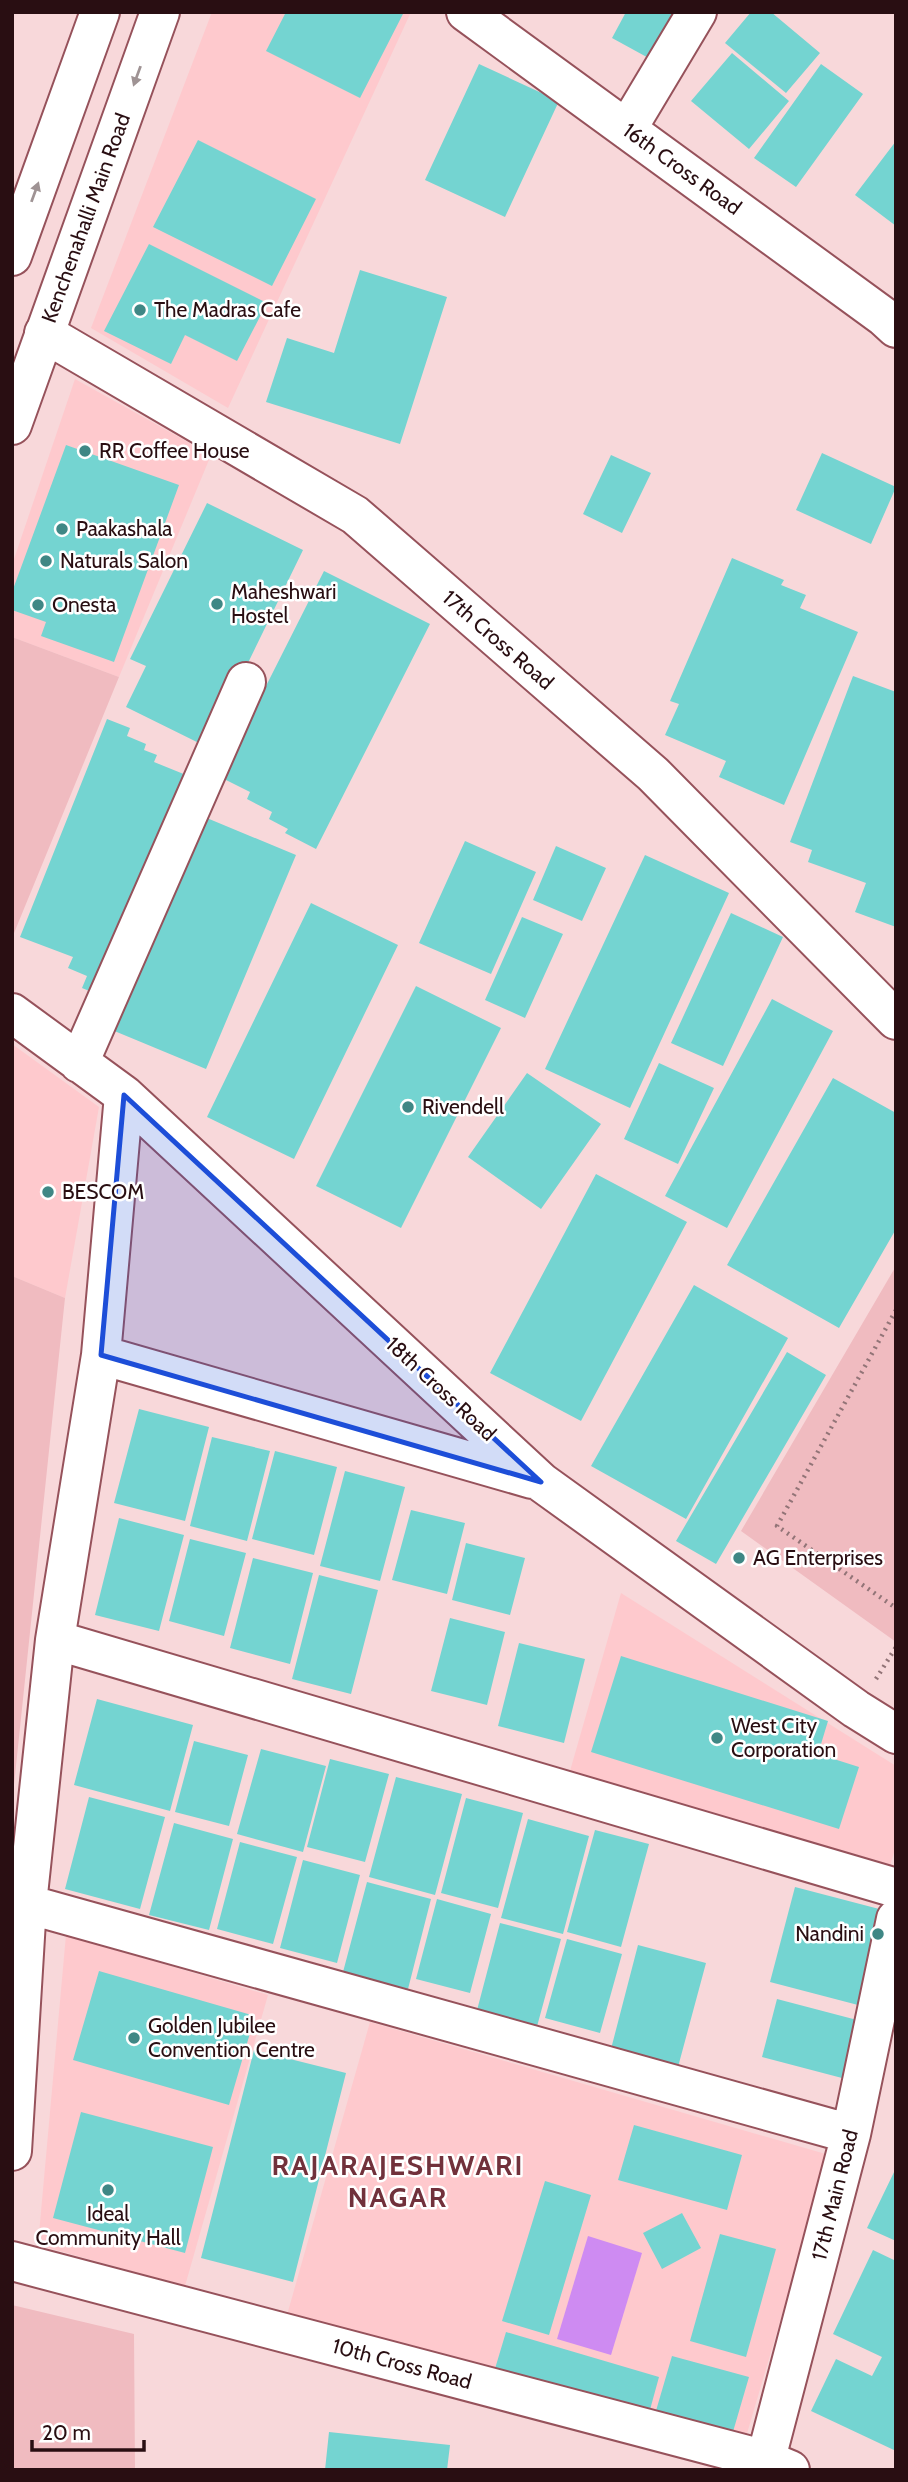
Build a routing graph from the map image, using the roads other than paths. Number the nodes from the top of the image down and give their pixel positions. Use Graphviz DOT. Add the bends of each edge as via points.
graph roads {
  1 [pos="100,12"];
  2 [pos="160,12"];
  3 [pos="466,12"];
  4 [pos="697,12"];
  5 [pos="627,129"];
  6 [pos="12,256"];
  7 [pos="896,328"];
  8 [pos="44,333"];
  9 [pos="12,425"];
  10 [pos="246,682"];
  11 [pos="891,1001"];
  12 [pos="12,1013"];
  13 [pos="79,1063"];
  14 [pos="124,1095"];
  15 [pos="101,1355"];
  16 [pos="541,1482"];
  17 [pos="55,1640"];
  18 [pos="896,1734"];
  19 [pos="896,1888"];
  20 [pos="27,1904"];
  21 [pos="896,1919"];
  22 [pos="851,2134"];
  23 [pos="12,2151"];
  24 [pos="12,2261"];
  25 [pos="773,2467"];
  6 -- 1 [label="street, one-way"];
  2 -- 8 [label="street, Kenchenahalli Main Road, one-way"];
  3 -- 5 [label="street, 16th Cross Road"];
  4 -- 5 [label="street"];
  5 -- 7 [label="street, 16th Cross Road"];
  8 -- 9 [label="street, Kenchenahalli Main Road"];
  8 -- 11 [label="street, 17th Cross Road" via="355,515 653,774"];
  10 -- 13 [label="street"];
  12 -- 13 [label="street, 18th Cross Road"];
  13 -- 14 [label="street, 18th Cross Road"];
  14 -- 15 [label="street"];
  14 -- 16 [label="street, 18th Cross Road"];
  15 -- 16 [label="street"];
  15 -- 17 [label="street"];
  16 -- 18 [label="street, 18th Cross Road"];
  17 -- 19 [label="street"];
  17 -- 20 [label="street"];
  20 -- 22 [label="street"];
  20 -- 23 [label="street"];
  21 -- 22 [label="street, 17th Main Road"];
  22 -- 25 [label="street, 17th Main Road"];
  24 -- 25 [label="street, 10th Cross Road"];
}
